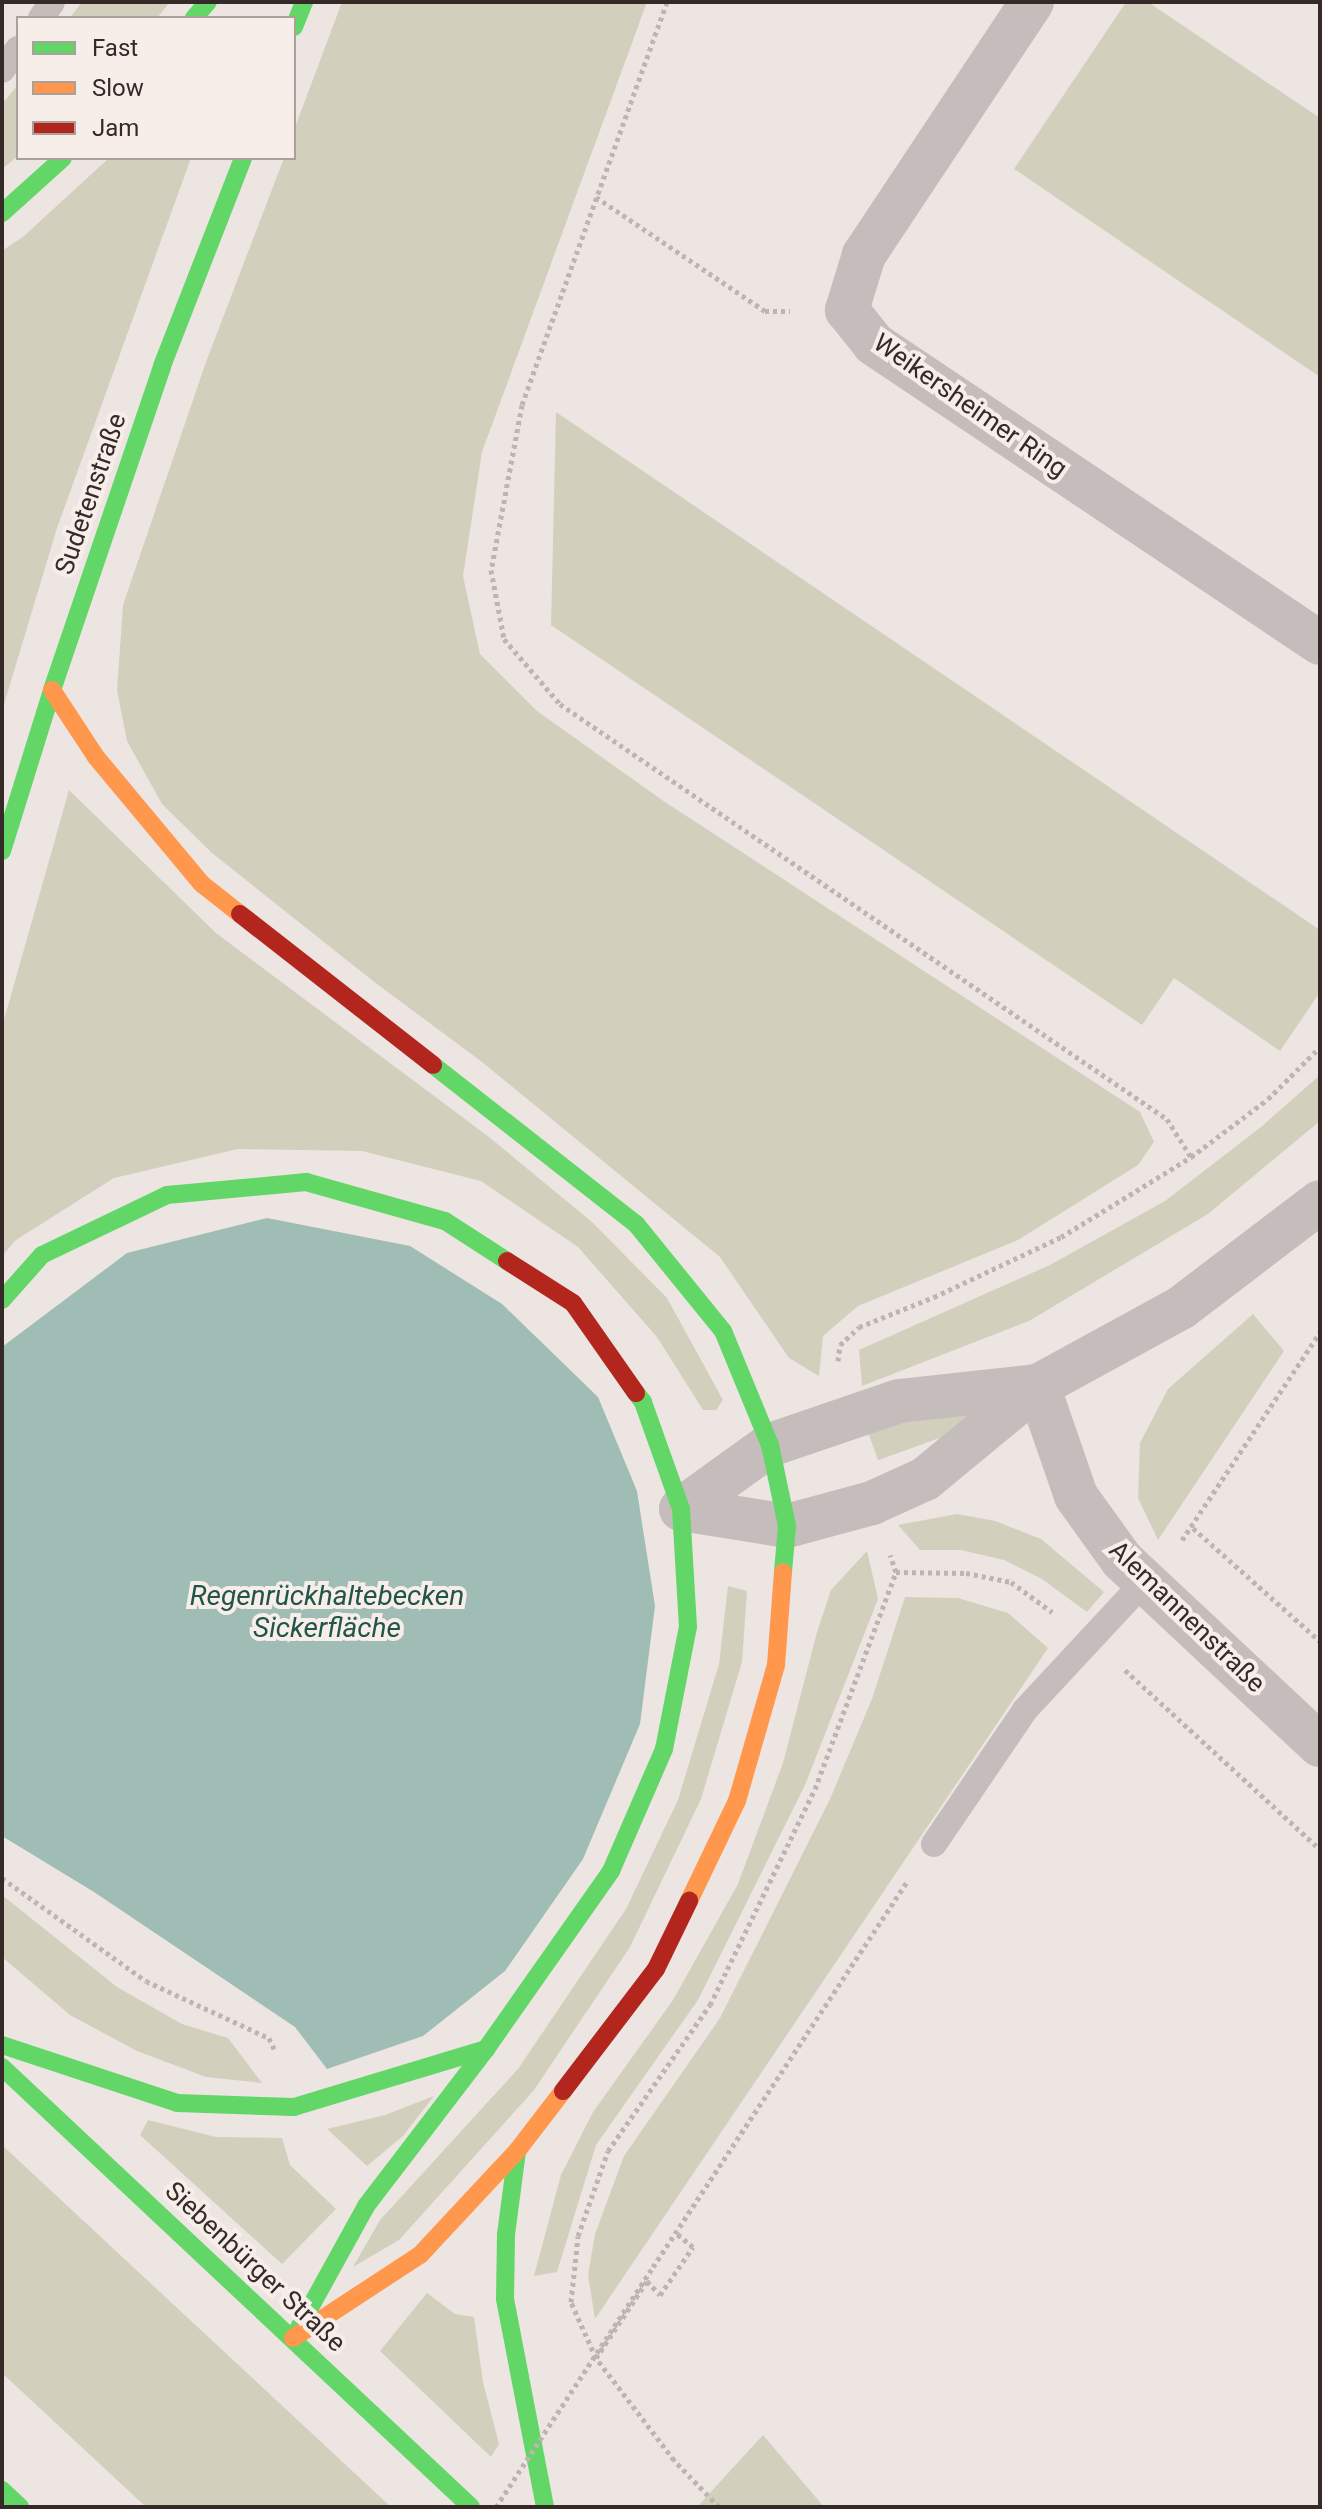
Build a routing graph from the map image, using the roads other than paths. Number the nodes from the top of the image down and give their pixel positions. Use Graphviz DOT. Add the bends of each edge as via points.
graph roads {
  1 [pos="304,2"];
  2 [pos="1032,2"];
  3 [pos="296,22"];
  4 [pos="16,52"];
  5 [pos="2,70"];
  6 [pos="61,160"];
  7 [pos="242,160"];
  8 [pos="2,213"];
  9 [pos="1320,643"];
  10 [pos="52,690"];
  11 [pos="2,851"];
  12 [pos="1320,1202"];
  13 [pos="2,1300"];
  14 [pos="1038,1386"];
  15 [pos="770,1445"];
  16 [pos="681,1509"];
  17 [pos="787,1526"];
  18 [pos="1144,1582"];
  19 [pos="1320,1745"];
  20 [pos="934,1844"];
  21 [pos="2,2045"];
  22 [pos="486,2049"];
  23 [pos="2,2067"];
  24 [pos="517,2151"];
  25 [pos="293,2338"];
  26 [pos="2,2490"];
  27 [pos="20,2507"];
  28 [pos="471,2507"];
  29 [pos="545,2507"];
  1 -- 3 [label="main road"];
  2 -- 9 [label="street, Weikersheimer Ring" via="864,255 847,310 874,344"];
  4 -- 5 [label="lane"];
  6 -- 8 [label="main road"];
  7 -- 10 [label="main road, Sudetenstraße" via="162,366"];
  10 -- 11 [label="main road, Sudetenstraße"];
  10 -- 15 [label="main road" via="96,757 202,884 636,1224 723,1331"];
  12 -- 14 [label="street" via="1182,1307"];
  13 -- 16 [label="main road" via="42,1255 167,1195 306,1182 445,1221 573,1303 643,1402"];
  14 -- 15 [label="street" via="899,1401"];
  14 -- 17 [label="street" via="925,1479 872,1503"];
  14 -- 18 [label="street, Alemannenstraße" via="1076,1496"];
  15 -- 16 [label="street"];
  15 -- 17 [label="main road"];
  16 -- 17 [label="street"];
  16 -- 22 [label="main road" via="688,1627 664,1749 611,1871"];
  17 -- 24 [label="main road" via="776,1665 737,1801 656,1969"];
  18 -- 19 [label="street, Alemannenstraße"];
  18 -- 20 [label="lane" via="1025,1710"];
  21 -- 22 [label="main road" via="177,2103 294,2107"];
  22 -- 25 [label="main road" via="366,2206"];
  23 -- 25 [label="main road, Siebenbürger Straße"];
  24 -- 25 [label="main road" via="420,2255"];
  24 -- 29 [label="main road" via="506,2235 505,2299"];
  25 -- 28 [label="main road, Siebenbürger Straße"];
  26 -- 27 [label="main road"];
}
